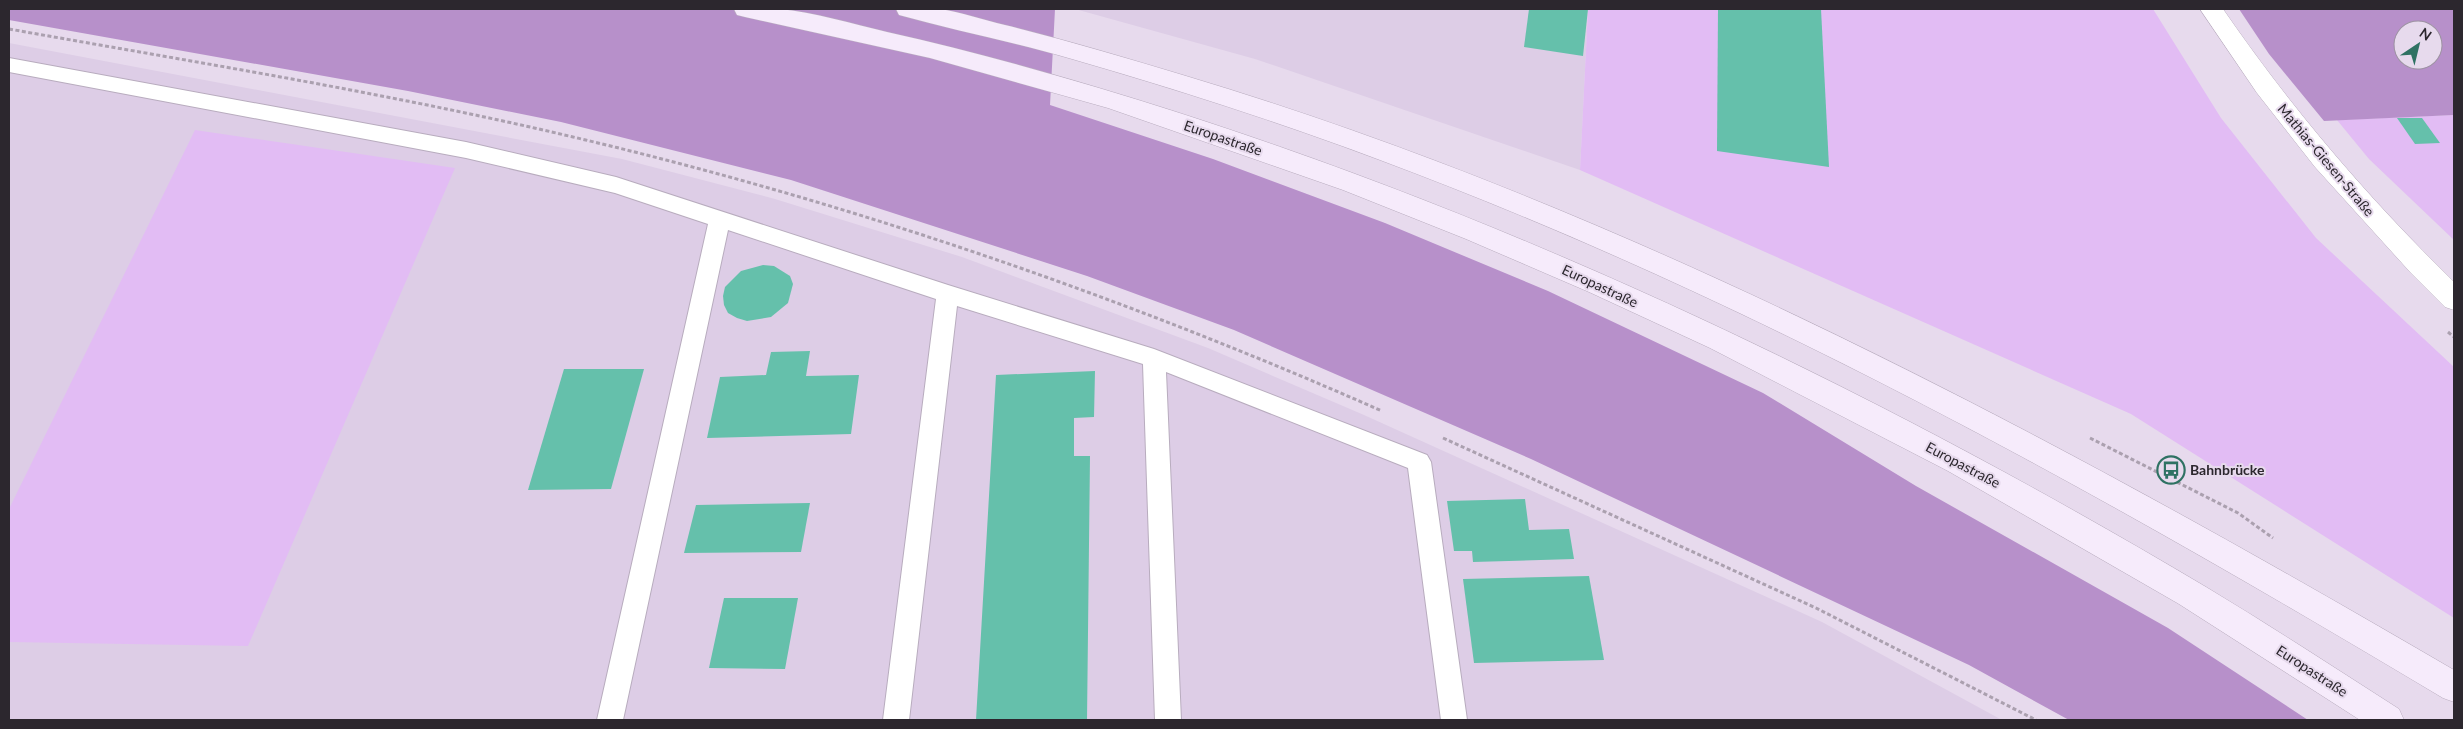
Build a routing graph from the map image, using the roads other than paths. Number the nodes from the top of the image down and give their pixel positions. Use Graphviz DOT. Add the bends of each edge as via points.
graph roads {
  1 [pos="745,9"];
  2 [pos="907,9"];
  3 [pos="2211,9"];
  4 [pos="9,65"];
  5 [pos="720,218"];
  6 [pos="948,294"];
  7 [pos="2454,299"];
  8 [pos="1154,358"];
  9 [pos="2454,687"];
  10 [pos="610,720"];
  11 [pos="896,720"];
  12 [pos="1168,720"];
  13 [pos="1454,720"];
  14 [pos="2388,720"];
  1 -- 14 [label="main road, Europastraße" via="928,50 1064,86 1215,134 1399,200 1570,272 1775,368 2037,506 2193,595"];
  2 -- 9 [label="main road" via="1090,56 1246,103 1427,168 1594,236 1790,326 1948,404 2153,512"];
  3 -- 7 [label="street, Mathias-Giesen-Straße" via="2292,123 2364,207"];
  4 -- 5 [label="lane" via="466,150 616,185"];
  5 -- 6 [label="lane"];
  5 -- 10 [label="lane"];
  6 -- 8 [label="lane"];
  6 -- 11 [label="lane"];
  8 -- 12 [label="lane"];
  8 -- 13 [label="lane" via="1419,462"];
}
